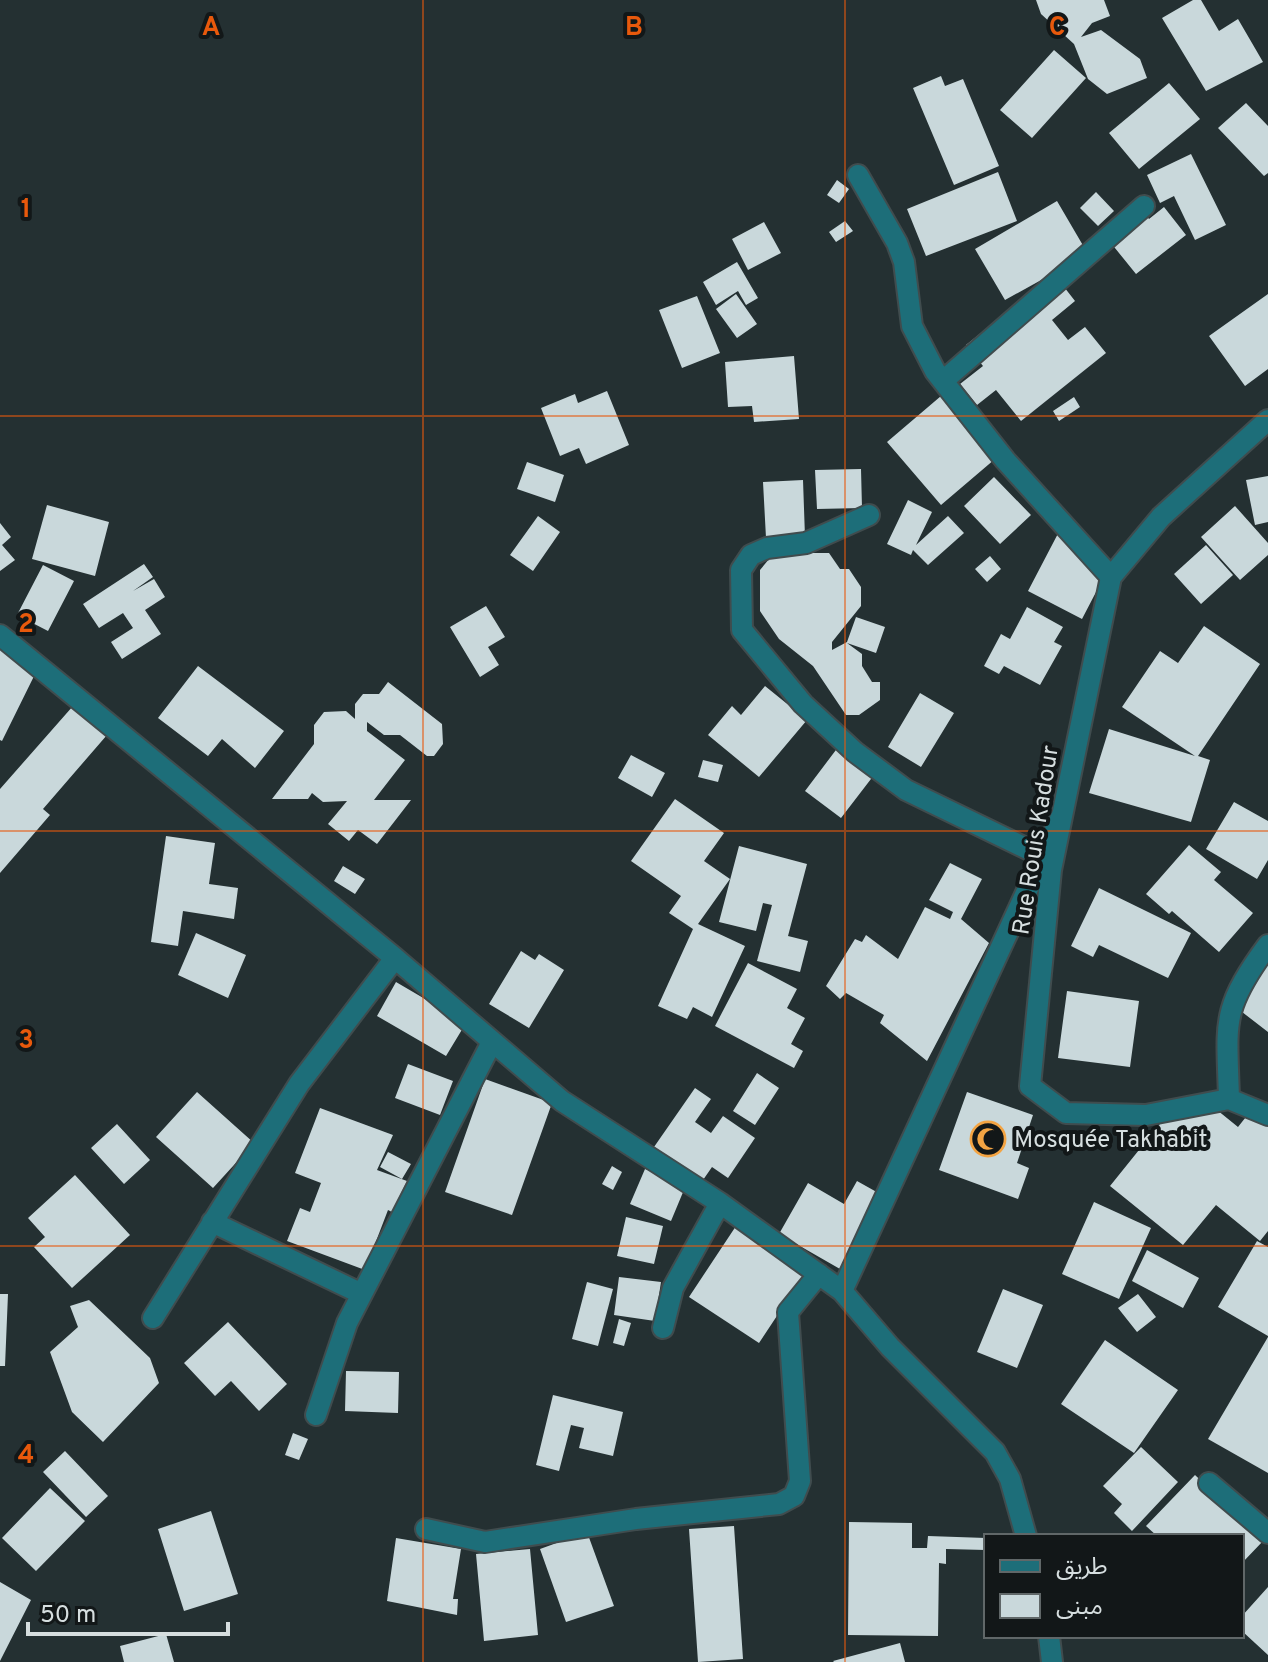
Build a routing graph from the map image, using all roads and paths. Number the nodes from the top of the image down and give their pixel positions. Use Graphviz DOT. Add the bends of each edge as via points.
graph roads {
  1 [pos="858,175"];
  2 [pos="1144,206"];
  3 [pos="943,381"];
  4 [pos="1268,420"];
  5 [pos="869,515"];
  6 [pos="1111,577"];
  7 [pos="0,635"];
  8 [pos="1062,815"];
  9 [pos="1044,857"];
  10 [pos="1268,945"];
  11 [pos="395,958"];
  12 [pos="492,1042"];
  13 [pos="1229,1099"];
  14 [pos="1268,1115"];
  15 [pos="720,1203"];
  16 [pos="212,1222"];
  17 [pos="819,1274"];
  18 [pos="842,1291"];
  19 [pos="362,1294"];
  20 [pos="153,1318"];
  21 [pos="663,1328"];
  22 [pos="316,1415"];
  23 [pos="1209,1483"];
  24 [pos="426,1529"];
  25 [pos="1268,1533"];
  26 [pos="1025,1534"];
  27 [pos="1049,1638"];
  28 [pos="1052,1662"];
  1 -- 3 [label="street" via="897,243 912,326"];
  2 -- 3 [label="street"];
  3 -- 6 [label="street" via="1005,460"];
  4 -- 6 [label="street, Rue Rouis Kadour" via="1161,517"];
  5 -- 9 [label="street" via="806,543 751,555 741,570 742,630 803,704 868,762 906,790"];
  6 -- 8 [label="street, Rue Rouis Kadour"];
  7 -- 11 [label="street"];
  8 -- 9 [label="street"];
  8 -- 13 [label="street, Rue Rouis Kadour" via="1051,870 1030,1086 1066,1113 1146,1115"];
  9 -- 18 [label="street"];
  10 -- 13 [label="street" via="1229,1008"];
  11 -- 12 [label="street"];
  11 -- 16 [label="street" via="299,1084"];
  12 -- 15 [label="street" via="562,1101"];
  12 -- 19 [label="street"];
  13 -- 14 [label="street"];
  15 -- 17 [label="street"];
  15 -- 21 [label="street" via="673,1288"];
  16 -- 19 [label="street"];
  16 -- 20 [label="street"];
  17 -- 18 [label="street"];
  17 -- 24 [label="street" via="788,1312 800,1481 794,1496 779,1504 485,1542"];
  18 -- 26 [label="street" via="995,1452 1010,1479"];
  19 -- 22 [label="street"];
  23 -- 25 [label="street"];
  27 -- 28 [label="street"];
}
